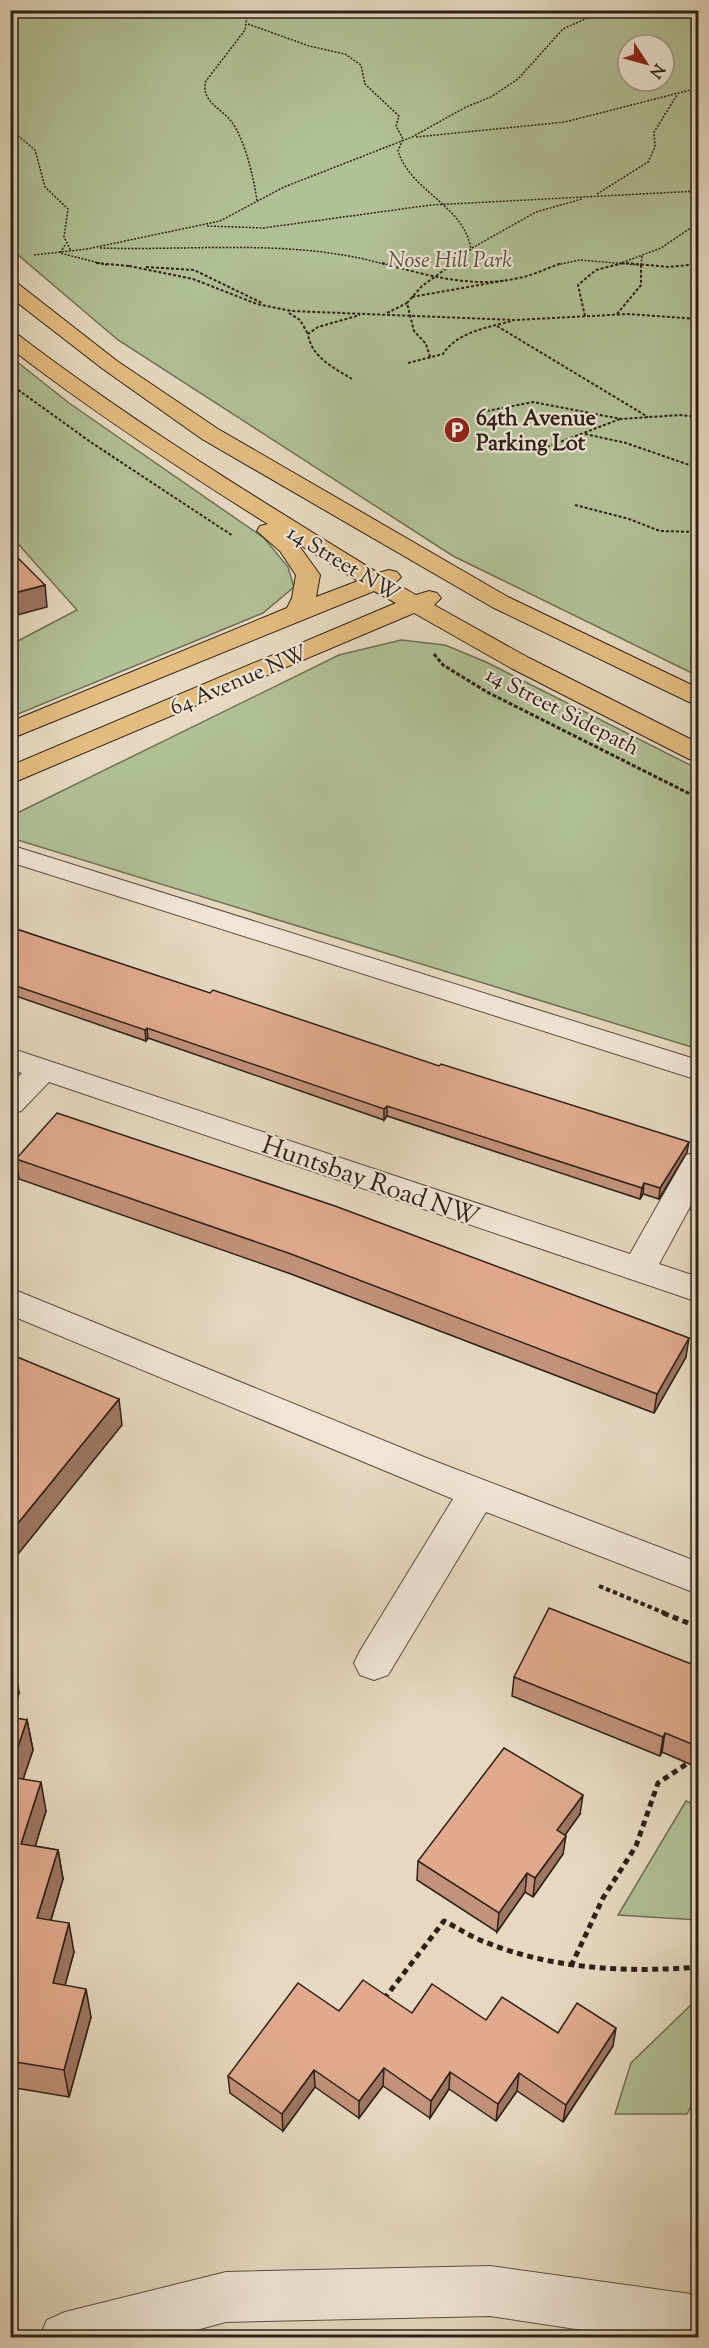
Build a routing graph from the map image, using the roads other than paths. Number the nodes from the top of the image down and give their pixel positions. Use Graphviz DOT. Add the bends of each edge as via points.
graph roads {
  1 [pos="10,287"];
  2 [pos="10,338"];
  3 [pos="192,467"];
  4 [pos="427,561"];
  5 [pos="376,582"];
  6 [pos="465,583"];
  7 [pos="414,604"];
  8 [pos="296,613"];
  9 [pos="480,641"];
  10 [pos="266,668"];
  11 [pos="699,698"];
  12 [pos="10,732"];
  13 [pos="699,753"];
  14 [pos="10,776"];
  15 [pos="10,853"];
  16 [pos="10,1058"];
  17 [pos="44,1069"];
  18 [pos="699,1070"];
  19 [pos="10,1104"];
  20 [pos="699,1163"];
  21 [pos="639,1270"];
  22 [pos="699,1290"];
  23 [pos="10,1301"];
  24 [pos="477,1493"];
  25 [pos="699,1578"];
  26 [pos="374,1663"];
  27 [pos="699,2321"];
  28 [pos="64,2337"];
  1 -- 4 [label="main road, 14 Street NW" via="110,365 210,434"];
  2 -- 3 [label="main road, 14 Street NW"];
  3 -- 5 [label="main road, 14 Street NW"];
  3 -- 8 [label="main road" via="197,479 288,546 308,575 304,598"];
  4 -- 5 [label="main road, 64 Avenue NW"];
  4 -- 6 [label="main road, 14 Street NW"];
  5 -- 7 [label="main road, 14 Street NW"];
  5 -- 8 [label="main road, 64 Avenue NW"];
  6 -- 7 [label="main road, 64 Avenue NW"];
  6 -- 11 [label="main road, 14 Street NW" via="523,615"];
  7 -- 9 [label="main road, 14 Street NW"];
  7 -- 10 [label="main road, 64 Avenue NW"];
  8 -- 12 [label="main road, 64 Avenue NW"];
  9 -- 10 [label="main road" via="416,629 389,632"];
  9 -- 13 [label="main road, 14 Street NW"];
  10 -- 14 [label="main road, 64 Avenue NW"];
  15 -- 18 [label="street"];
  16 -- 17 [label="street, Huntsbay Road NW"];
  17 -- 19 [label="street"];
  17 -- 21 [label="street, Huntsbay Road NW"];
  20 -- 21 [label="street"];
  21 -- 22 [label="street, Huntsbay Road NW"];
  23 -- 24 [label="street"];
  24 -- 25 [label="street"];
  24 -- 26 [label="street"];
  27 -- 28 [label="street" via="490,2291 226,2297"];
}
